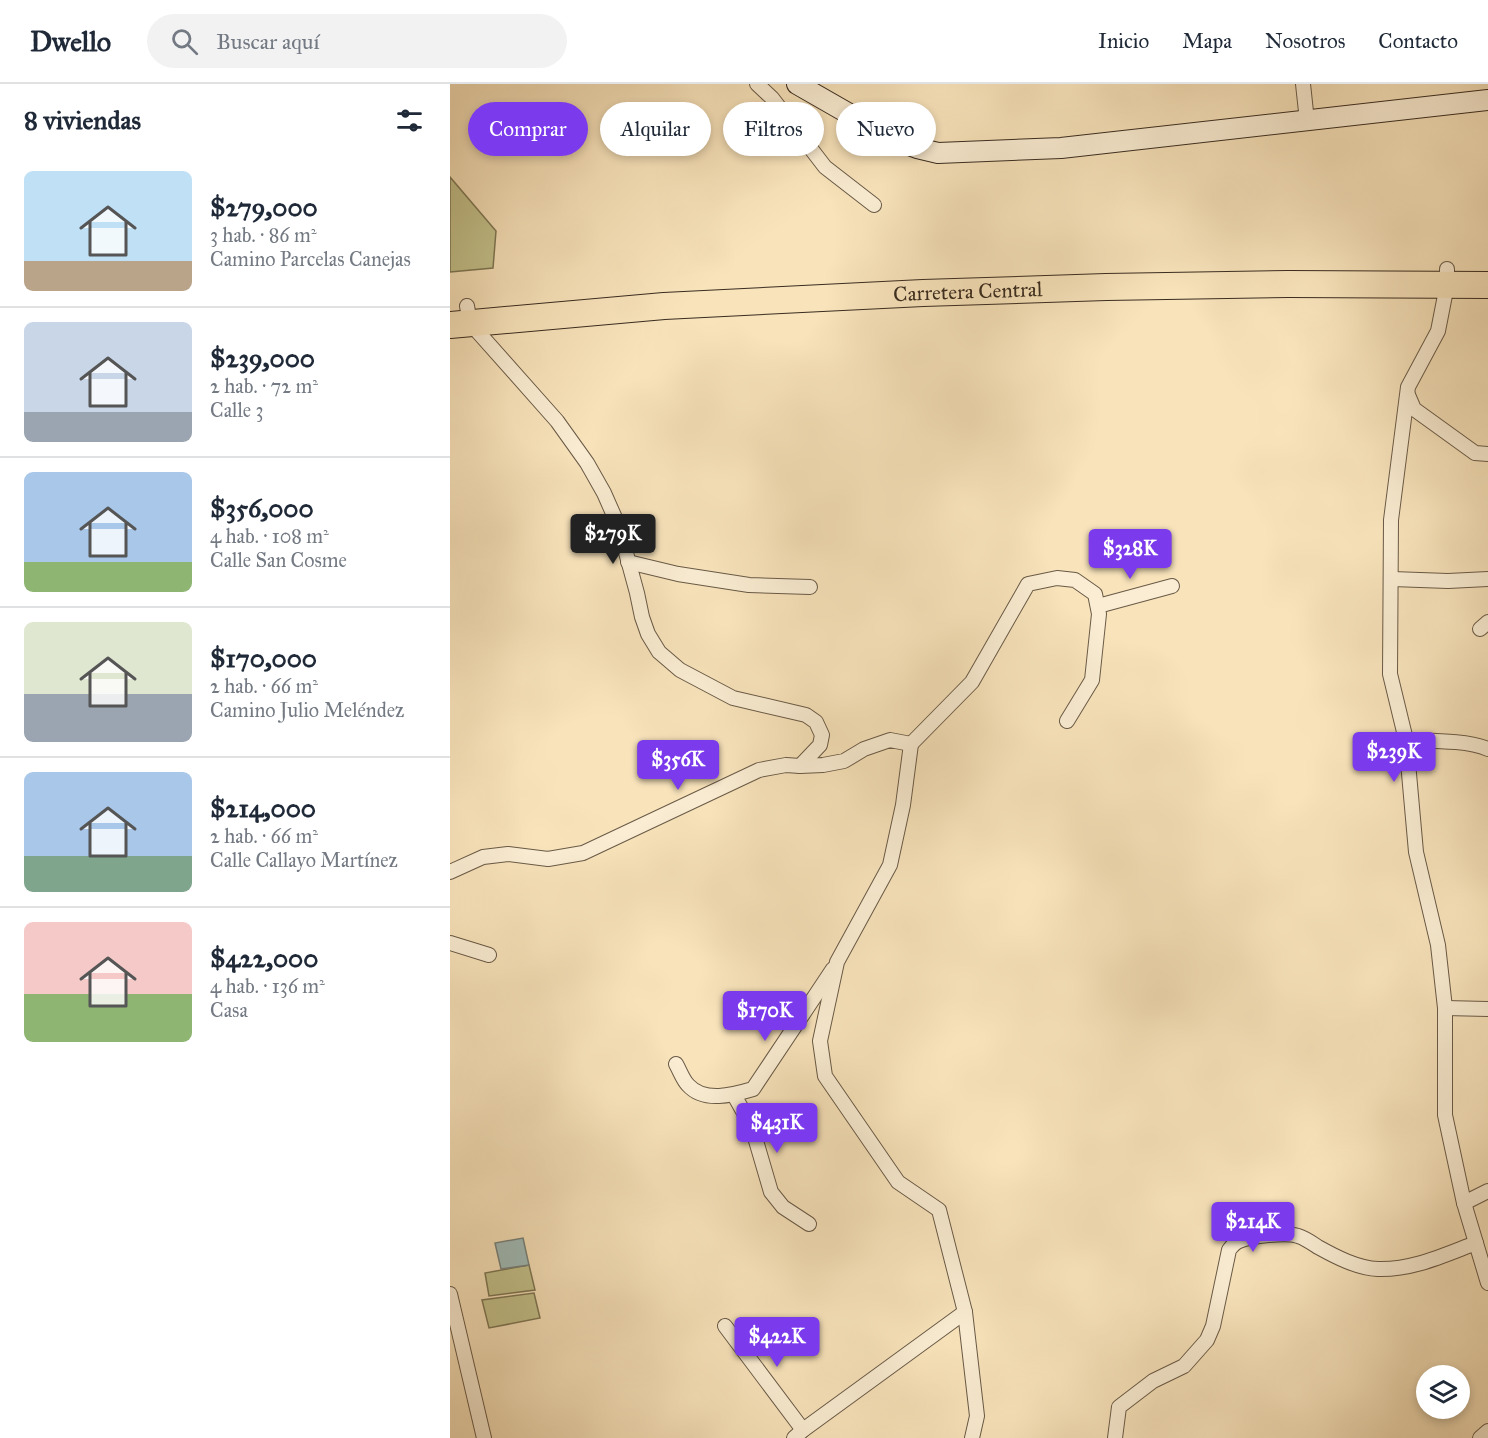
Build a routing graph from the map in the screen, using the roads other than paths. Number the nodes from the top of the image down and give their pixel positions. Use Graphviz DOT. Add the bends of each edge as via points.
graph roads {
  1 [pos="757,84"];
  2 [pos="797,84"];
  3 [pos="1303,84"];
  4 [pos="1488,100"];
  5 [pos="1306,121"];
  6 [pos="874,205"];
  7 [pos="1488,269"];
  8 [pos="1447,277"];
  9 [pos="1488,285"];
  10 [pos="459,315"];
  11 [pos="1407,393"];
  12 [pos="1488,454"];
  13 [pos="628,562"];
  14 [pos="1392,579"];
  15 [pos="1488,579"];
  16 [pos="1172,586"];
  17 [pos="810,587"];
  18 [pos="1098,606"];
  19 [pos="1067,721"];
  20 [pos="1406,740"];
  21 [pos="911,744"];
  22 [pos="1488,749"];
  23 [pos="800,766"];
  24 [pos="450,872"];
  25 [pos="450,943"];
  26 [pos="489,955"];
  27 [pos="837,963"];
  28 [pos="1445,1008"];
  29 [pos="1488,1009"];
  30 [pos="676,1064"];
  31 [pos="734,1095"];
  32 [pos="1488,1191"];
  33 [pos="1464,1203"];
  34 [pos="809,1224"];
  35 [pos="1476,1243"];
  36 [pos="1488,1283"];
  37 [pos="450,1294"];
  38 [pos="965,1312"];
  39 [pos="453,1317"];
  40 [pos="725,1326"];
  41 [pos="1488,1431"];
  42 [pos="799,1434"];
  43 [pos="484,1438"];
  44 [pos="972,1438"];
  45 [pos="1115,1438"];
  46 [pos="1480,1438"];
  1 -- 6 [label="street" via="825,167"];
  2 -- 5 [label="street" via="893,139 938,153 1061,148"];
  3 -- 5 [label="street"];
  4 -- 5 [label="street"];
  7 -- 8 [label="highway, Carretera Central"];
  8 -- 9 [label="highway, Carretera Central"];
  8 -- 10 [label="highway, Carretera Central" via="1287,268 925,276 665,291"];
  8 -- 11 [label="street" via="1438,331"];
  10 -- 13 [label="street" via="557,421 604,493 619,526"];
  11 -- 12 [label="street" via="1414,409 1475,453"];
  11 -- 14 [label="street" via="1391,520"];
  13 -- 17 [label="street" via="750,585"];
  13 -- 23 [label="street" via="648,634 659,652 680,670 733,698 806,715 816,722 822,735 820,746"];
  14 -- 15 [label="street"];
  14 -- 20 [label="street" via="1390,674"];
  16 -- 18 [label="street"];
  18 -- 19 [label="street" via="1092,680"];
  18 -- 21 [label="street" via="1095,594 1075,580 1057,578 1028,584 972,682"];
  20 -- 22 [label="street" via="1480,745"];
  20 -- 28 [label="street" via="1416,852 1438,945"];
  21 -- 23 [label="street" via="890,740 844,761"];
  21 -- 27 [label="street" via="890,865"];
  23 -- 24 [label="street" via="759,770 583,853 548,859 508,854 483,857"];
  25 -- 26 [label="street"];
  27 -- 31 [label="street" via="753,1089"];
  27 -- 38 [label="street" via="820,1041 825,1076 898,1182 939,1210"];
  28 -- 29 [label="street"];
  28 -- 33 [label="street" via="1445,1115"];
  30 -- 31 [label="street" via="689,1087 707,1096"];
  31 -- 34 [label="street" via="752,1127 771,1192 783,1207"];
  32 -- 33 [label="street"];
  33 -- 35 [label="street"];
  35 -- 36 [label="street"];
  35 -- 45 [label="street" via="1412,1267 1377,1269 1359,1266 1290,1234 1239,1241 1229,1250 1213,1326 1206,1340 1184,1366 1153,1381 1119,1407"];
  37 -- 39 [label="street"];
  38 -- 42 [label="street"];
  38 -- 44 [label="street" via="977,1416"];
  39 -- 43 [label="street"];
  40 -- 42 [label="street"];
  41 -- 46 [label="street"];
}
